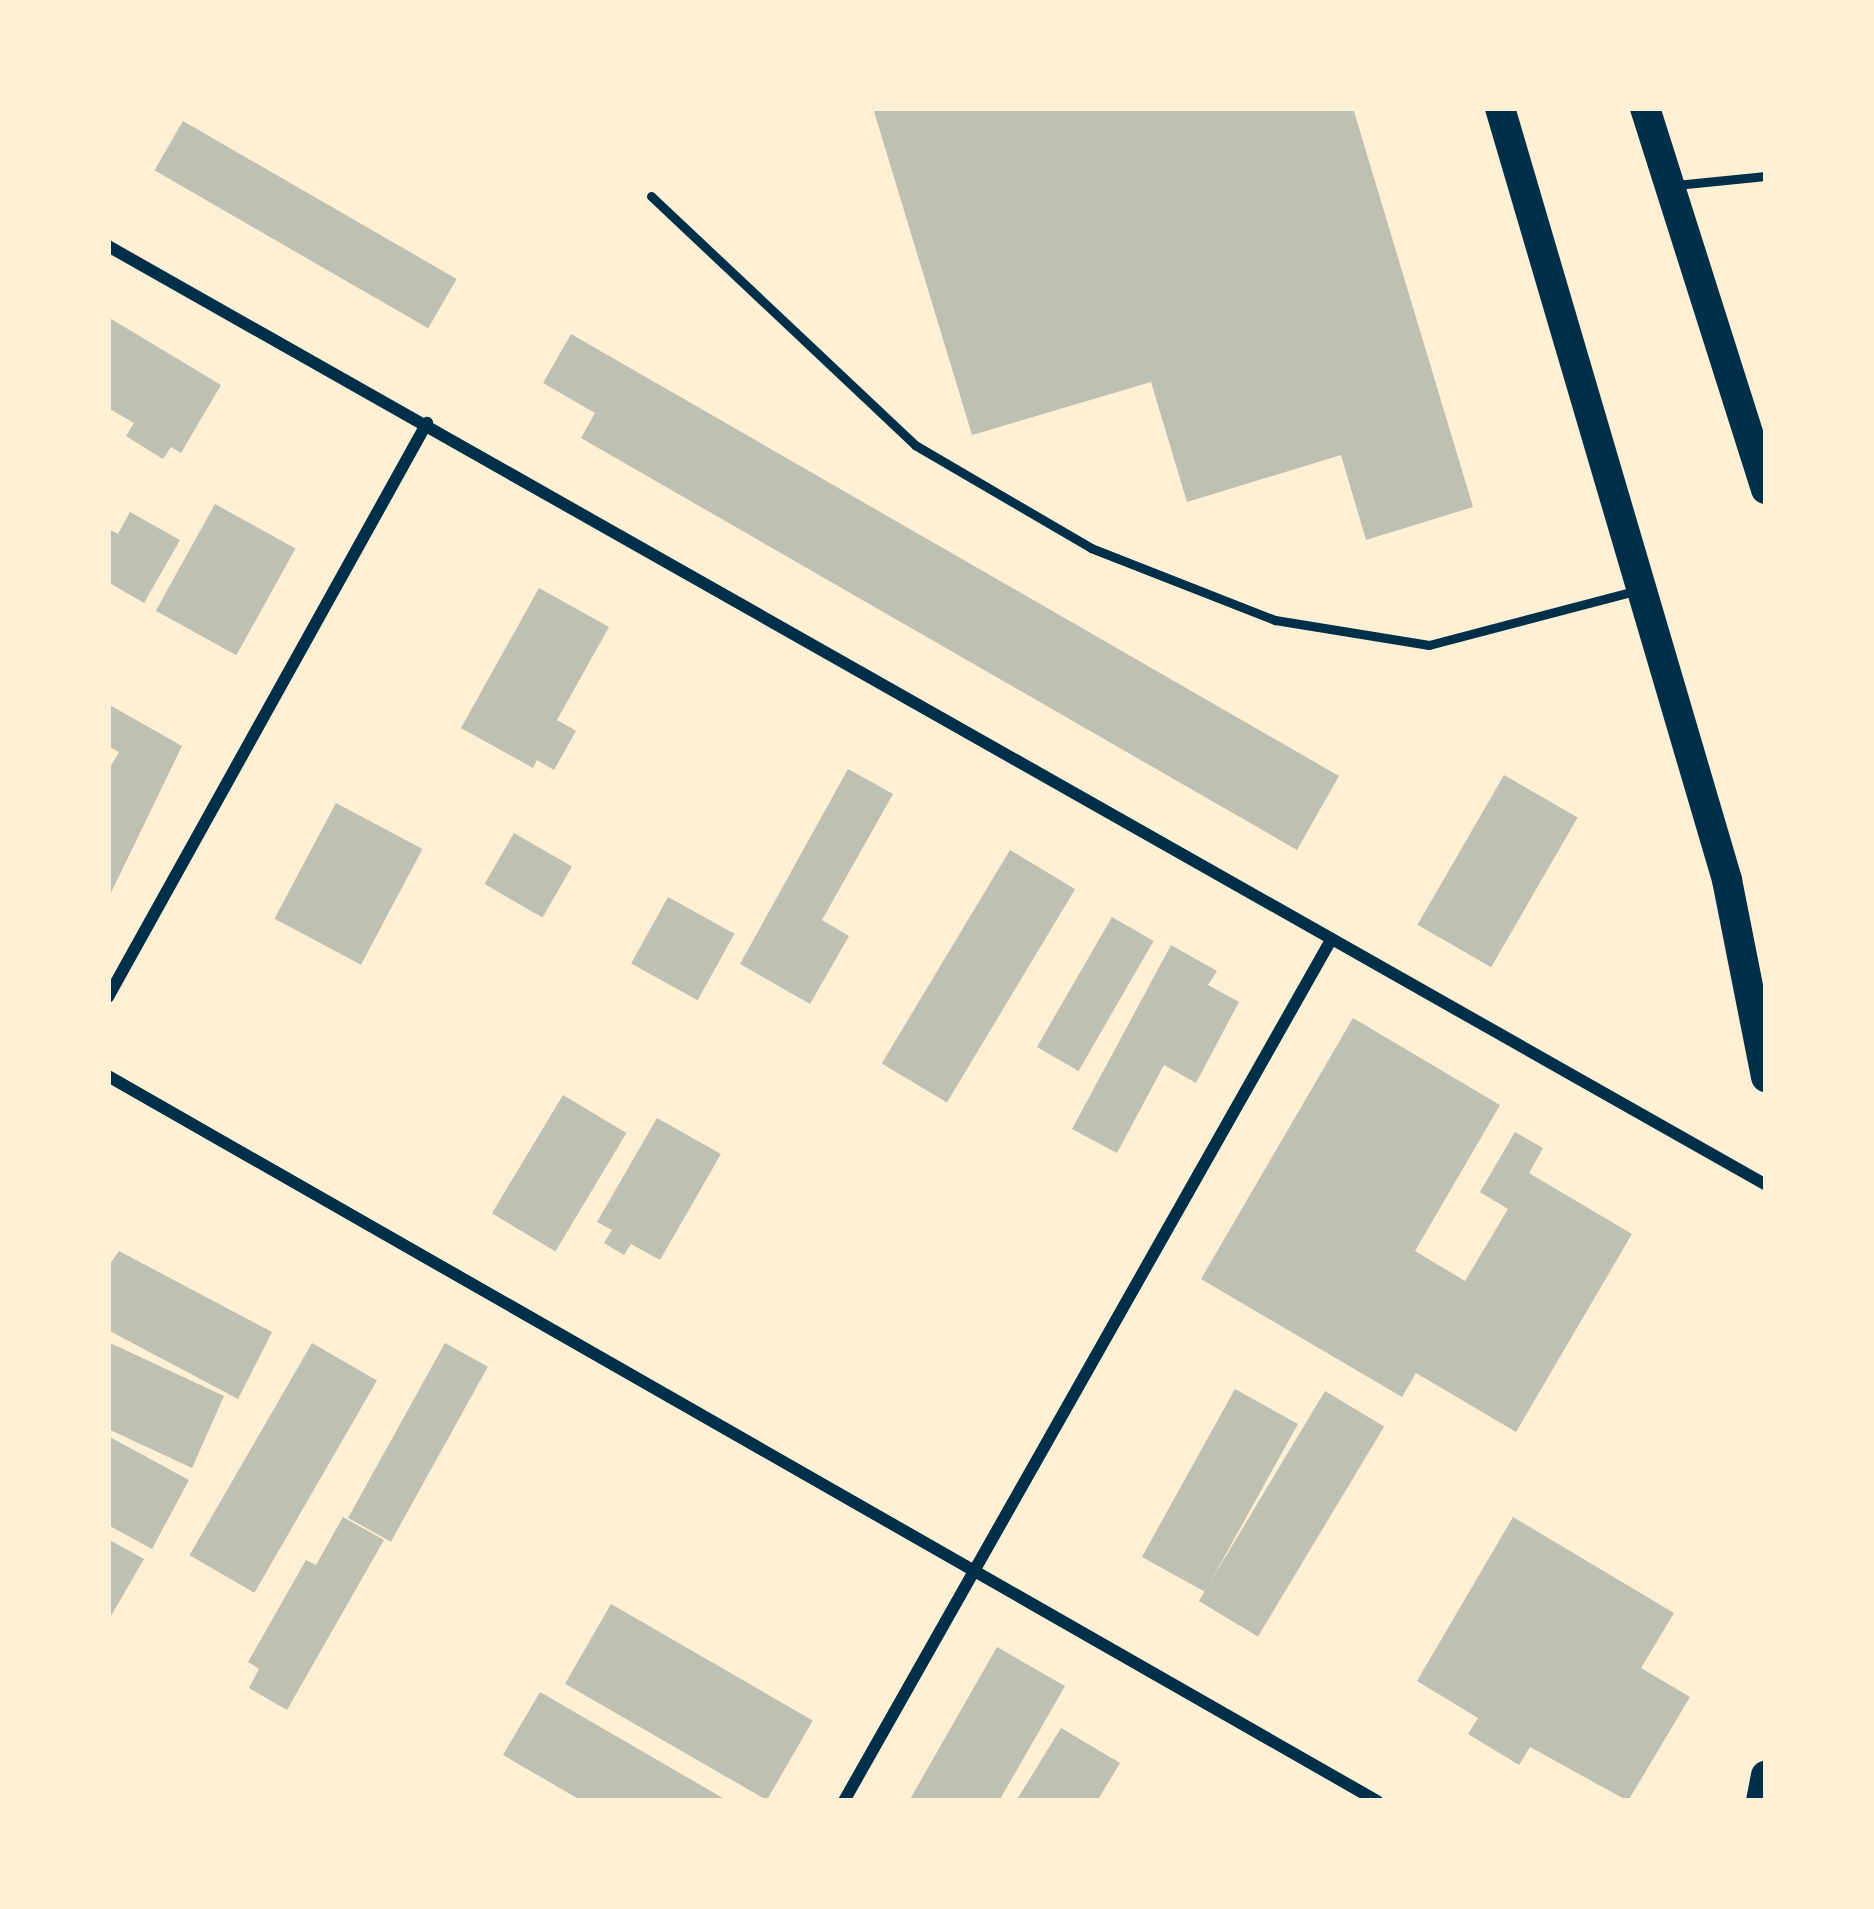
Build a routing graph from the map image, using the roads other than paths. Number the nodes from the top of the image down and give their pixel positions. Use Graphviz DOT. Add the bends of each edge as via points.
graph roads {
  1 [pos="1500,108"];
  2 [pos="1645,108"];
  3 [pos="1766,176"];
  4 [pos="1670,185"];
  5 [pos="651,196"];
  6 [pos="108,246"];
  7 [pos="427,424"];
  8 [pos="1766,489"];
  9 [pos="1643,589"];
  10 [pos="1331,940"];
  11 [pos="108,997"];
  12 [pos="108,1076"];
  13 [pos="1766,1077"];
  14 [pos="1766,1185"];
  15 [pos="976,1574"];
  16 [pos="1766,1775"];
  17 [pos="844,1801"];
  18 [pos="1377,1801"];
  19 [pos="1761,1801"];
  1 -- 9 [label="main road"];
  2 -- 4 [label="main road"];
  3 -- 4 [label="lane"];
  4 -- 8 [label="main road"];
  5 -- 9 [label="lane" via="915,445 1112,556 1275,620 1429,645"];
  6 -- 7 [label="street"];
  7 -- 10 [label="street"];
  7 -- 11 [label="street"];
  9 -- 13 [label="main road" via="1726,880"];
  10 -- 14 [label="street"];
  10 -- 15 [label="street"];
  12 -- 15 [label="street"];
  15 -- 17 [label="street"];
  15 -- 18 [label="street"];
  16 -- 19 [label="main road"];
}
